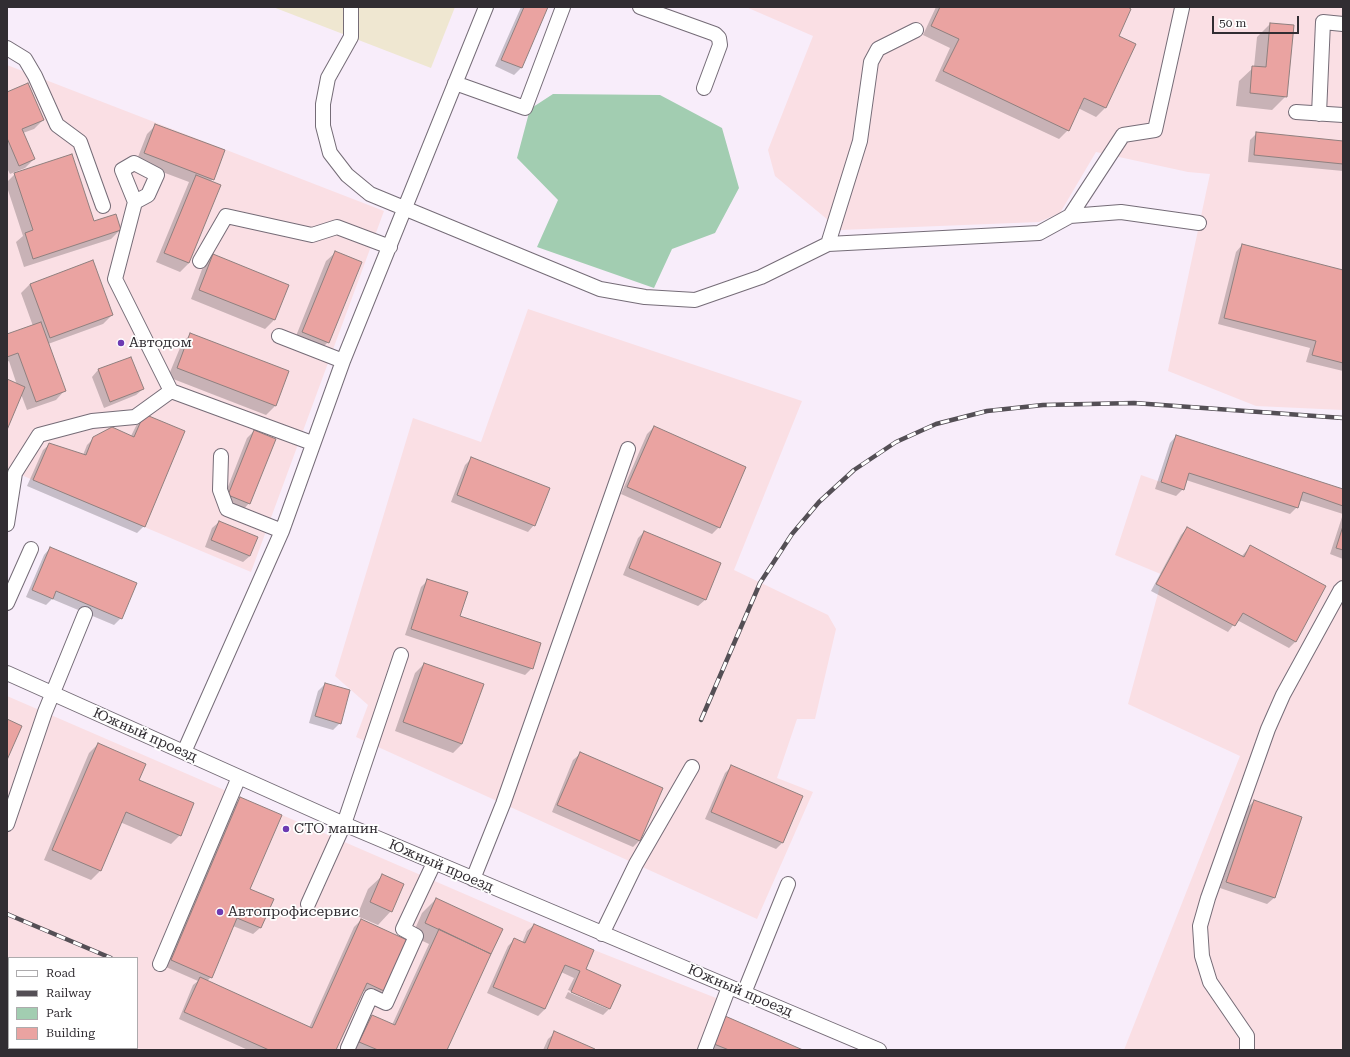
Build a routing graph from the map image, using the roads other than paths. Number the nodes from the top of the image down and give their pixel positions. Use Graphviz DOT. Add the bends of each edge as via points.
graph roads {
  1 [pos="351,7"];
  2 [pos="486,7"];
  3 [pos="563,7"];
  4 [pos="640,7"];
  5 [pos="1182,8"];
  6 [pos="1343,24"];
  7 [pos="916,30"];
  8 [pos="7,48"];
  9 [pos="455,83"];
  10 [pos="704,88"];
  11 [pos="1296,112"];
  12 [pos="1319,114"];
  13 [pos="1343,115"];
  14 [pos="135,202"];
  15 [pos="103,206"];
  16 [pos="404,208"];
  17 [pos="1070,216"];
  18 [pos="1199,223"];
  19 [pos="828,244"];
  20 [pos="390,247"];
  21 [pos="200,261"];
  22 [pos="279,336"];
  23 [pos="344,361"];
  24 [pos="171,391"];
  25 [pos="312,443"];
  26 [pos="628,449"];
  27 [pos="221,456"];
  28 [pos="7,524"];
  29 [pos="282,531"];
  30 [pos="31,549"];
  31 [pos="1343,588"];
  32 [pos="7,603"];
  33 [pos="85,614"];
  34 [pos="401,655"];
  35 [pos="7,673"];
  36 [pos="52,693"];
  37 [pos="184,752"];
  38 [pos="692,767"];
  39 [pos="239,777"];
  40 [pos="7,824"];
  41 [pos="344,824"];
  42 [pos="434,863"];
  43 [pos="473,879"];
  44 [pos="788,884"];
  45 [pos="308,904"];
  46 [pos="602,934"];
  47 [pos="160,964"];
  48 [pos="728,987"];
  49 [pos="744,993"];
  50 [pos="348,1048"];
  51 [pos="705,1050"];
  52 [pos="879,1050"];
  53 [pos="1247,1050"];
  1 -- 16 [label="street" via="351,37 328,78 323,104 323,126 330,153 346,175 370,194"];
  2 -- 9 [label="street"];
  3 -- 9 [label="street" via="524,108"];
  4 -- 10 [label="street" via="719,38 720,45"];
  5 -- 17 [label="street" via="1155,130 1123,135"];
  6 -- 12 [label="street" via="1323,22"];
  7 -- 19 [label="street" via="878,50 871,62 860,141"];
  8 -- 15 [label="street" via="25,59 57,125 80,142"];
  9 -- 16 [label="street"];
  11 -- 12 [label="street"];
  12 -- 13 [label="street"];
  14 -- 24 [label="street" via="115,279"];
  16 -- 19 [label="street" via="600,289 645,297 695,300 761,277"];
  16 -- 20 [label="street"];
  17 -- 18 [label="street" via="1121,212"];
  17 -- 19 [label="street" via="1039,233"];
  20 -- 21 [label="street" via="337,227 312,235 226,216"];
  20 -- 23 [label="street"];
  22 -- 23 [label="street"];
  23 -- 25 [label="street"];
  24 -- 25 [label="street"];
  24 -- 28 [label="street" via="135,417 92,421 38,435 14,472"];
  25 -- 29 [label="street"];
  26 -- 43 [label="street" via="503,804"];
  27 -- 29 [label="street" via="220,490 227,508"];
  29 -- 37 [label="street"];
  30 -- 32 [label="street"];
  31 -- 53 [label="street" via="1283,695 1268,728 1200,926 1202,956 1210,982 1247,1036"];
  33 -- 36 [label="street"];
  34 -- 41 [label="street"];
  35 -- 36 [label="street, Южный проезд"];
  36 -- 37 [label="street, Южный проезд"];
  36 -- 40 [label="street"];
  37 -- 39 [label="street, Южный проезд"];
  38 -- 46 [label="street" via="636,864"];
  39 -- 41 [label="street, Южный проезд"];
  39 -- 47 [label="street"];
  41 -- 42 [label="street, Южный проезд"];
  41 -- 45 [label="street"];
  42 -- 43 [label="street, Южный проезд"];
  42 -- 50 [label="street" via="403,929 416,936 386,1003 371,996"];
  43 -- 46 [label="street, Южный проезд"];
  44 -- 49 [label="street"];
  46 -- 48 [label="street, Южный проезд"];
  48 -- 49 [label="street, Южный проезд"];
  48 -- 51 [label="street"];
  49 -- 52 [label="street, Южный проезд"];
}
